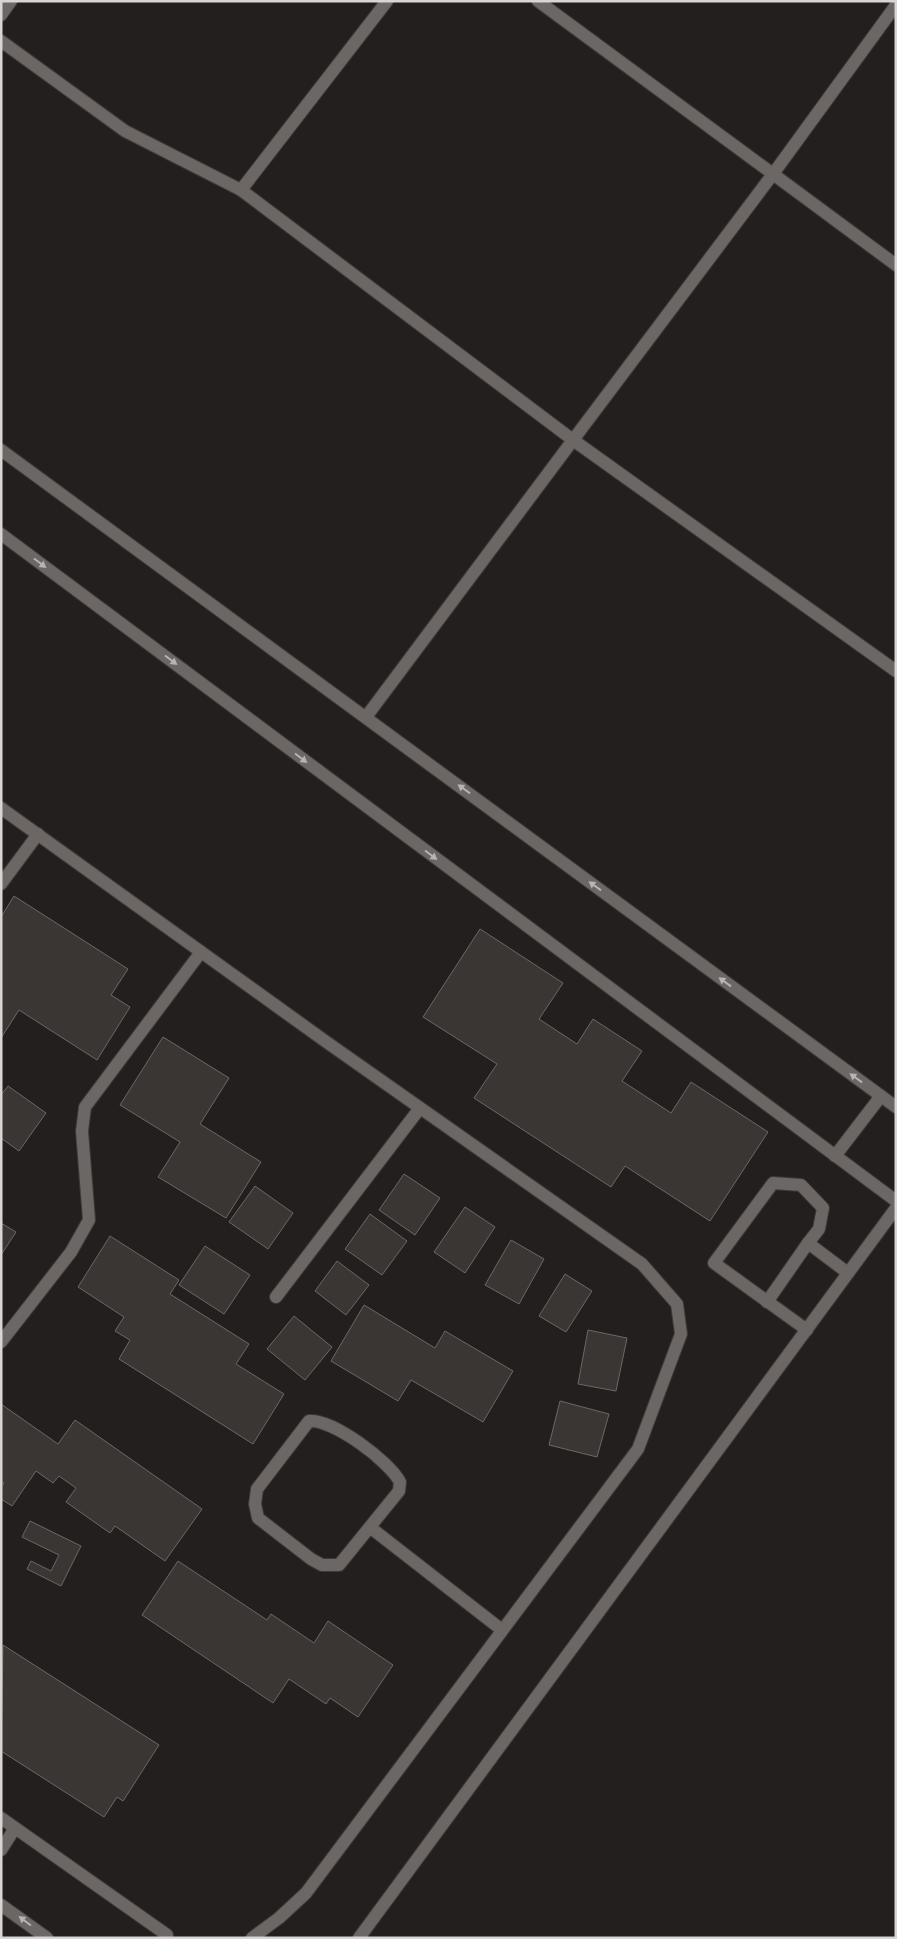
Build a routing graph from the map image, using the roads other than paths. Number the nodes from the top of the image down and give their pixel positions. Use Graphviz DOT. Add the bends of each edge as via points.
graph roads {
  1 [pos="11,1"];
  2 [pos="387,1"];
  3 [pos="538,1"];
  4 [pos="896,5"];
  5 [pos="1,15"];
  6 [pos="1,41"];
  7 [pos="773,174"];
  8 [pos="241,190"];
  9 [pos="896,265"];
  10 [pos="573,440"];
  11 [pos="1,450"];
  12 [pos="1,534"];
  13 [pos="896,671"];
  14 [pos="366,718"];
  15 [pos="1,808"];
  16 [pos="38,834"];
  17 [pos="1,884"];
  18 [pos="200,952"];
  19 [pos="881,1096"];
  20 [pos="896,1107"];
  21 [pos="420,1108"];
  22 [pos="835,1156"];
  23 [pos="896,1201"];
  24 [pos="896,1208"];
  25 [pos="808,1243"];
  26 [pos="848,1273"];
  27 [pos="276,1297"];
  28 [pos="767,1302"];
  29 [pos="807,1330"];
  30 [pos="1,1342"];
  31 [pos="371,1528"];
  32 [pos="502,1630"];
  33 [pos="1,1818"];
  34 [pos="15,1828"];
  35 [pos="1,1850"];
  36 [pos="1,1905"];
  37 [pos="167,1935"];
  38 [pos="47,1938"];
  39 [pos="252,1938"];
  40 [pos="359,1938"];
  1 -- 5 [label="street"];
  2 -- 8 [label="street"];
  3 -- 7 [label="street"];
  4 -- 7 [label="street"];
  6 -- 8 [label="street" via="125,131"];
  7 -- 9 [label="street"];
  7 -- 10 [label="street"];
  8 -- 10 [label="street"];
  10 -- 13 [label="street"];
  10 -- 14 [label="street"];
  11 -- 14 [label="street"];
  12 -- 22 [label="street, one-way"];
  19 -- 14 [label="street, one-way"];
  15 -- 16 [label="street"];
  16 -- 17 [label="street"];
  16 -- 18 [label="street"];
  18 -- 21 [label="street"];
  18 -- 30 [label="street" via="84,1107 82,1131 89,1220 71,1252"];
  19 -- 20 [label="street"];
  19 -- 22 [label="street"];
  21 -- 27 [label="street"];
  21 -- 32 [label="street" via="642,1264 677,1304 681,1334 638,1449"];
  22 -- 23 [label="street"];
  24 -- 26 [label="street"];
  25 -- 26 [label="street"];
  25 -- 28 [label="street"];
  25 -- 28 [label="street" via="819,1229 823,1208 801,1185 773,1184 714,1263"];
  26 -- 29 [label="street"];
  28 -- 29 [label="street"];
  29 -- 40 [label="street"];
  31 -- 31 [label="street" via="399,1491 397,1476 391,1468 332,1426 309,1421 257,1489 255,1504 258,1518 311,1559 330,1566 339,1564"];
  31 -- 32 [label="street"];
  32 -- 39 [label="street" via="306,1893"];
  33 -- 34 [label="street"];
  34 -- 35 [label="street"];
  34 -- 37 [label="street"];
  38 -- 36 [label="street, one-way"];
}
